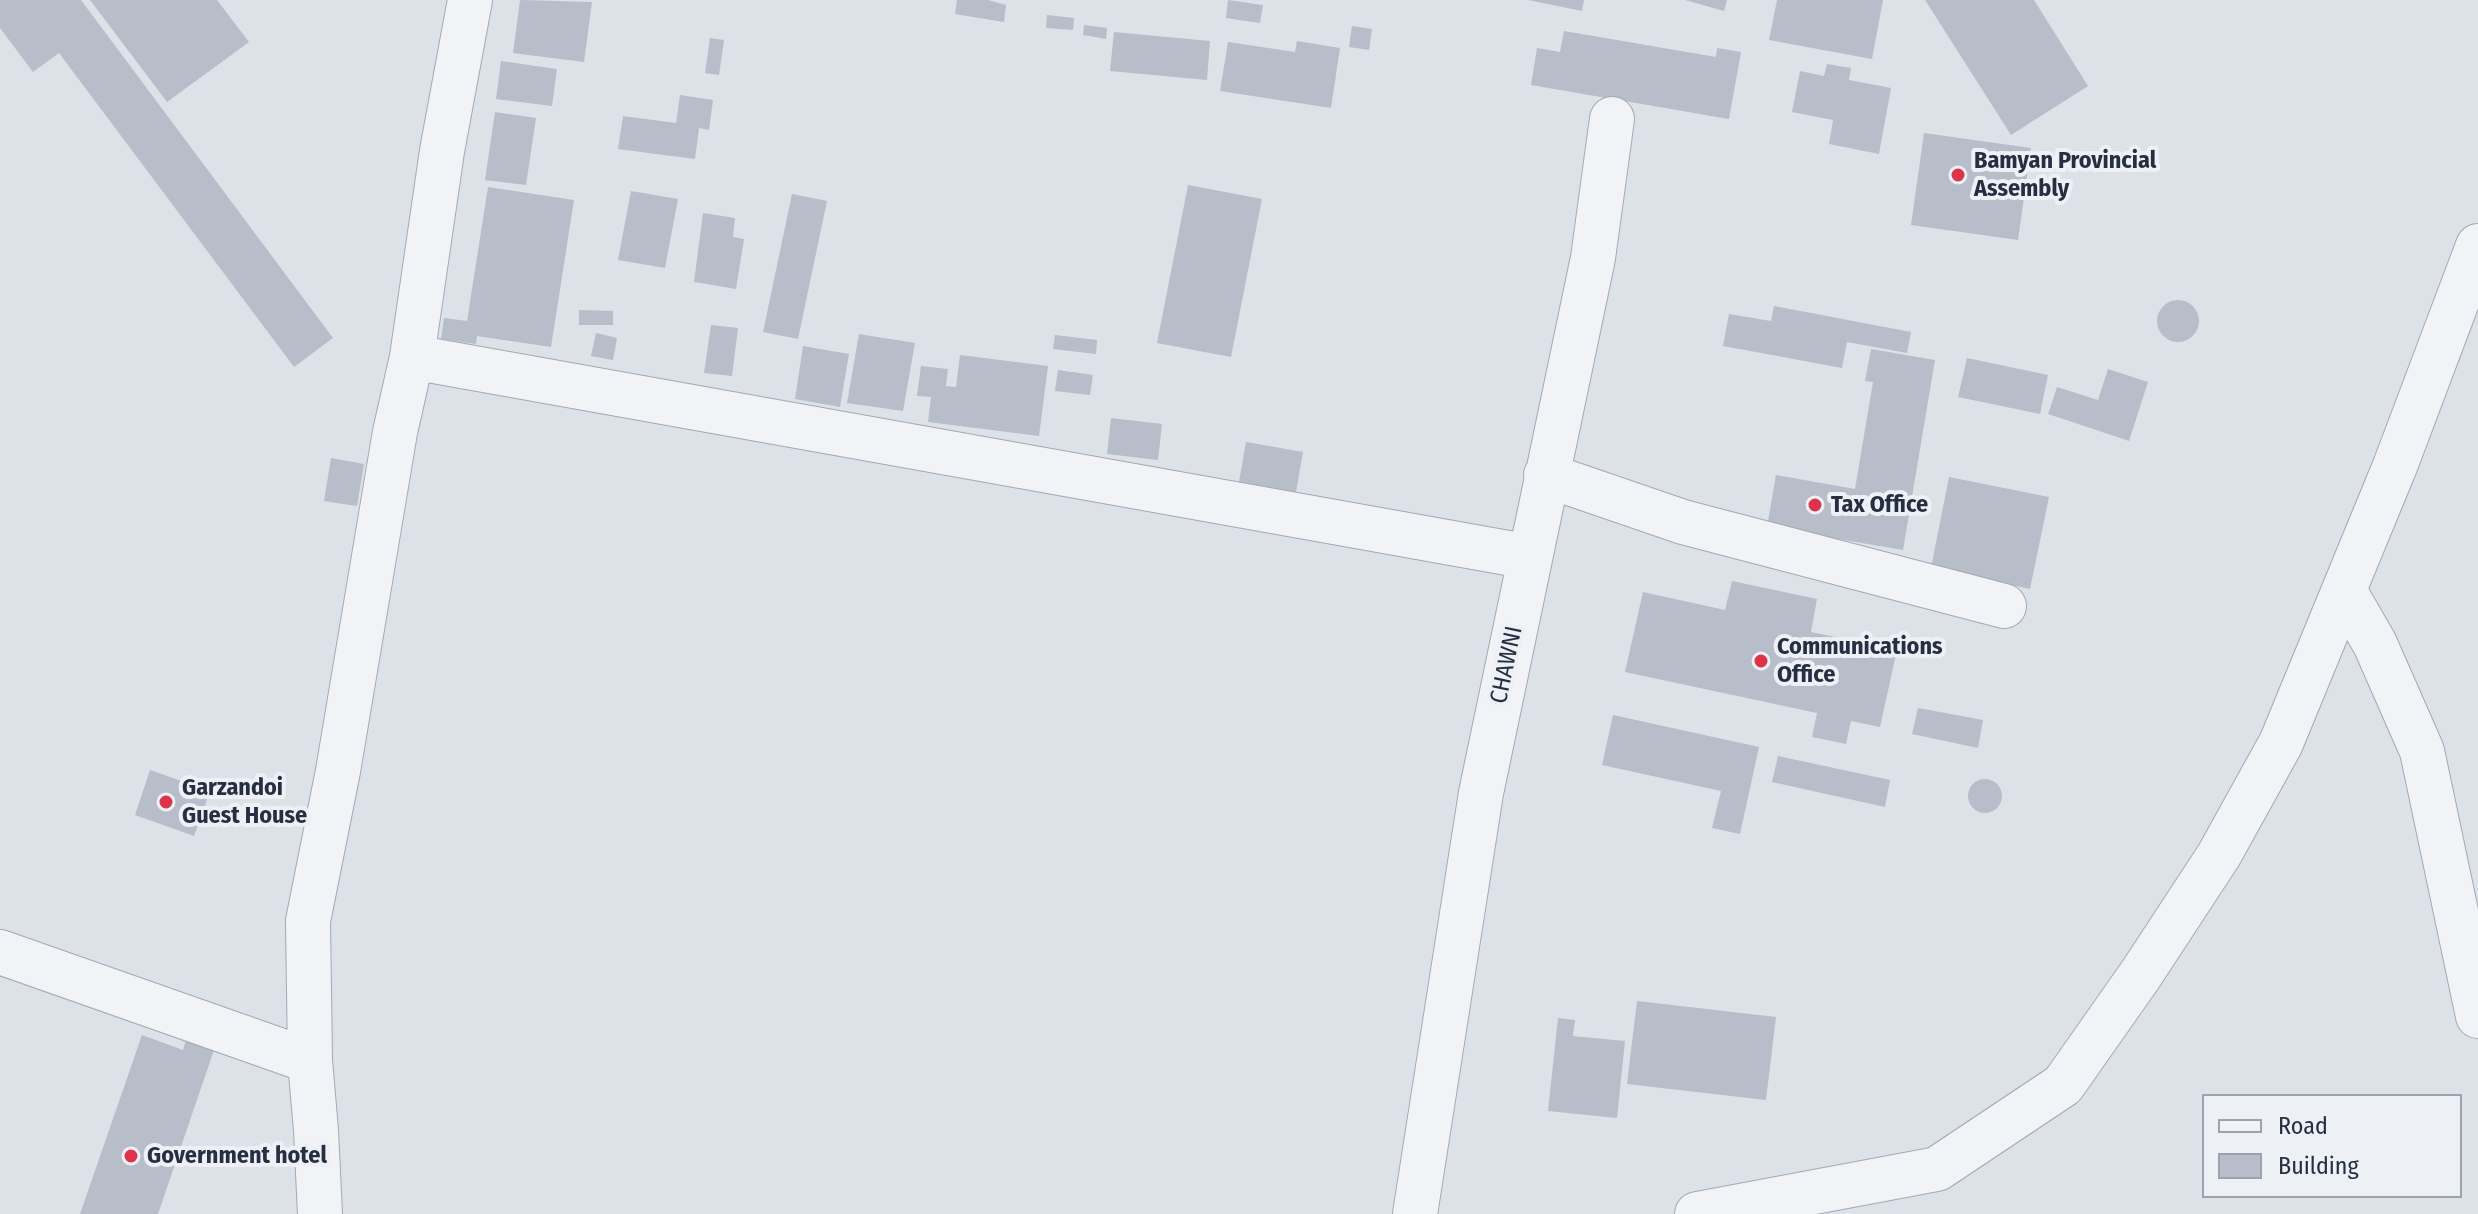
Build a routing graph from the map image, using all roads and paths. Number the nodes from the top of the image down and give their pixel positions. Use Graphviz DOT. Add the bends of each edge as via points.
graph roads {
  1 [pos="470,0"];
  2 [pos="1612,119"];
  3 [pos="2478,246"];
  4 [pos="412,357"];
  5 [pos="1546,475"];
  6 [pos="1530,557"];
  7 [pos="2345,592"];
  8 [pos="2004,606"];
  9 [pos="0,952"];
  10 [pos="2478,1016"];
  11 [pos="310,1061"];
  12 [pos="320,1214"];
  13 [pos="1415,1214"];
  14 [pos="1697,1214"];
  1 -- 4 [label="street"];
  2 -- 5 [label="street, CHAWNI" via="1593,258"];
  3 -- 7 [label="street"];
  4 -- 6 [label="street"];
  4 -- 11 [label="street" via="308,921"];
  5 -- 6 [label="street, CHAWNI"];
  5 -- 8 [label="street" via="1683,522"];
  6 -- 13 [label="street, CHAWNI" via="1481,793"];
  7 -- 10 [label="street" via="2375,644 2422,751"];
  7 -- 14 [label="street" via="2281,743 2219,855 2063,1085 1937,1169"];
  9 -- 11 [label="street"];
  11 -- 12 [label="street"];
}
